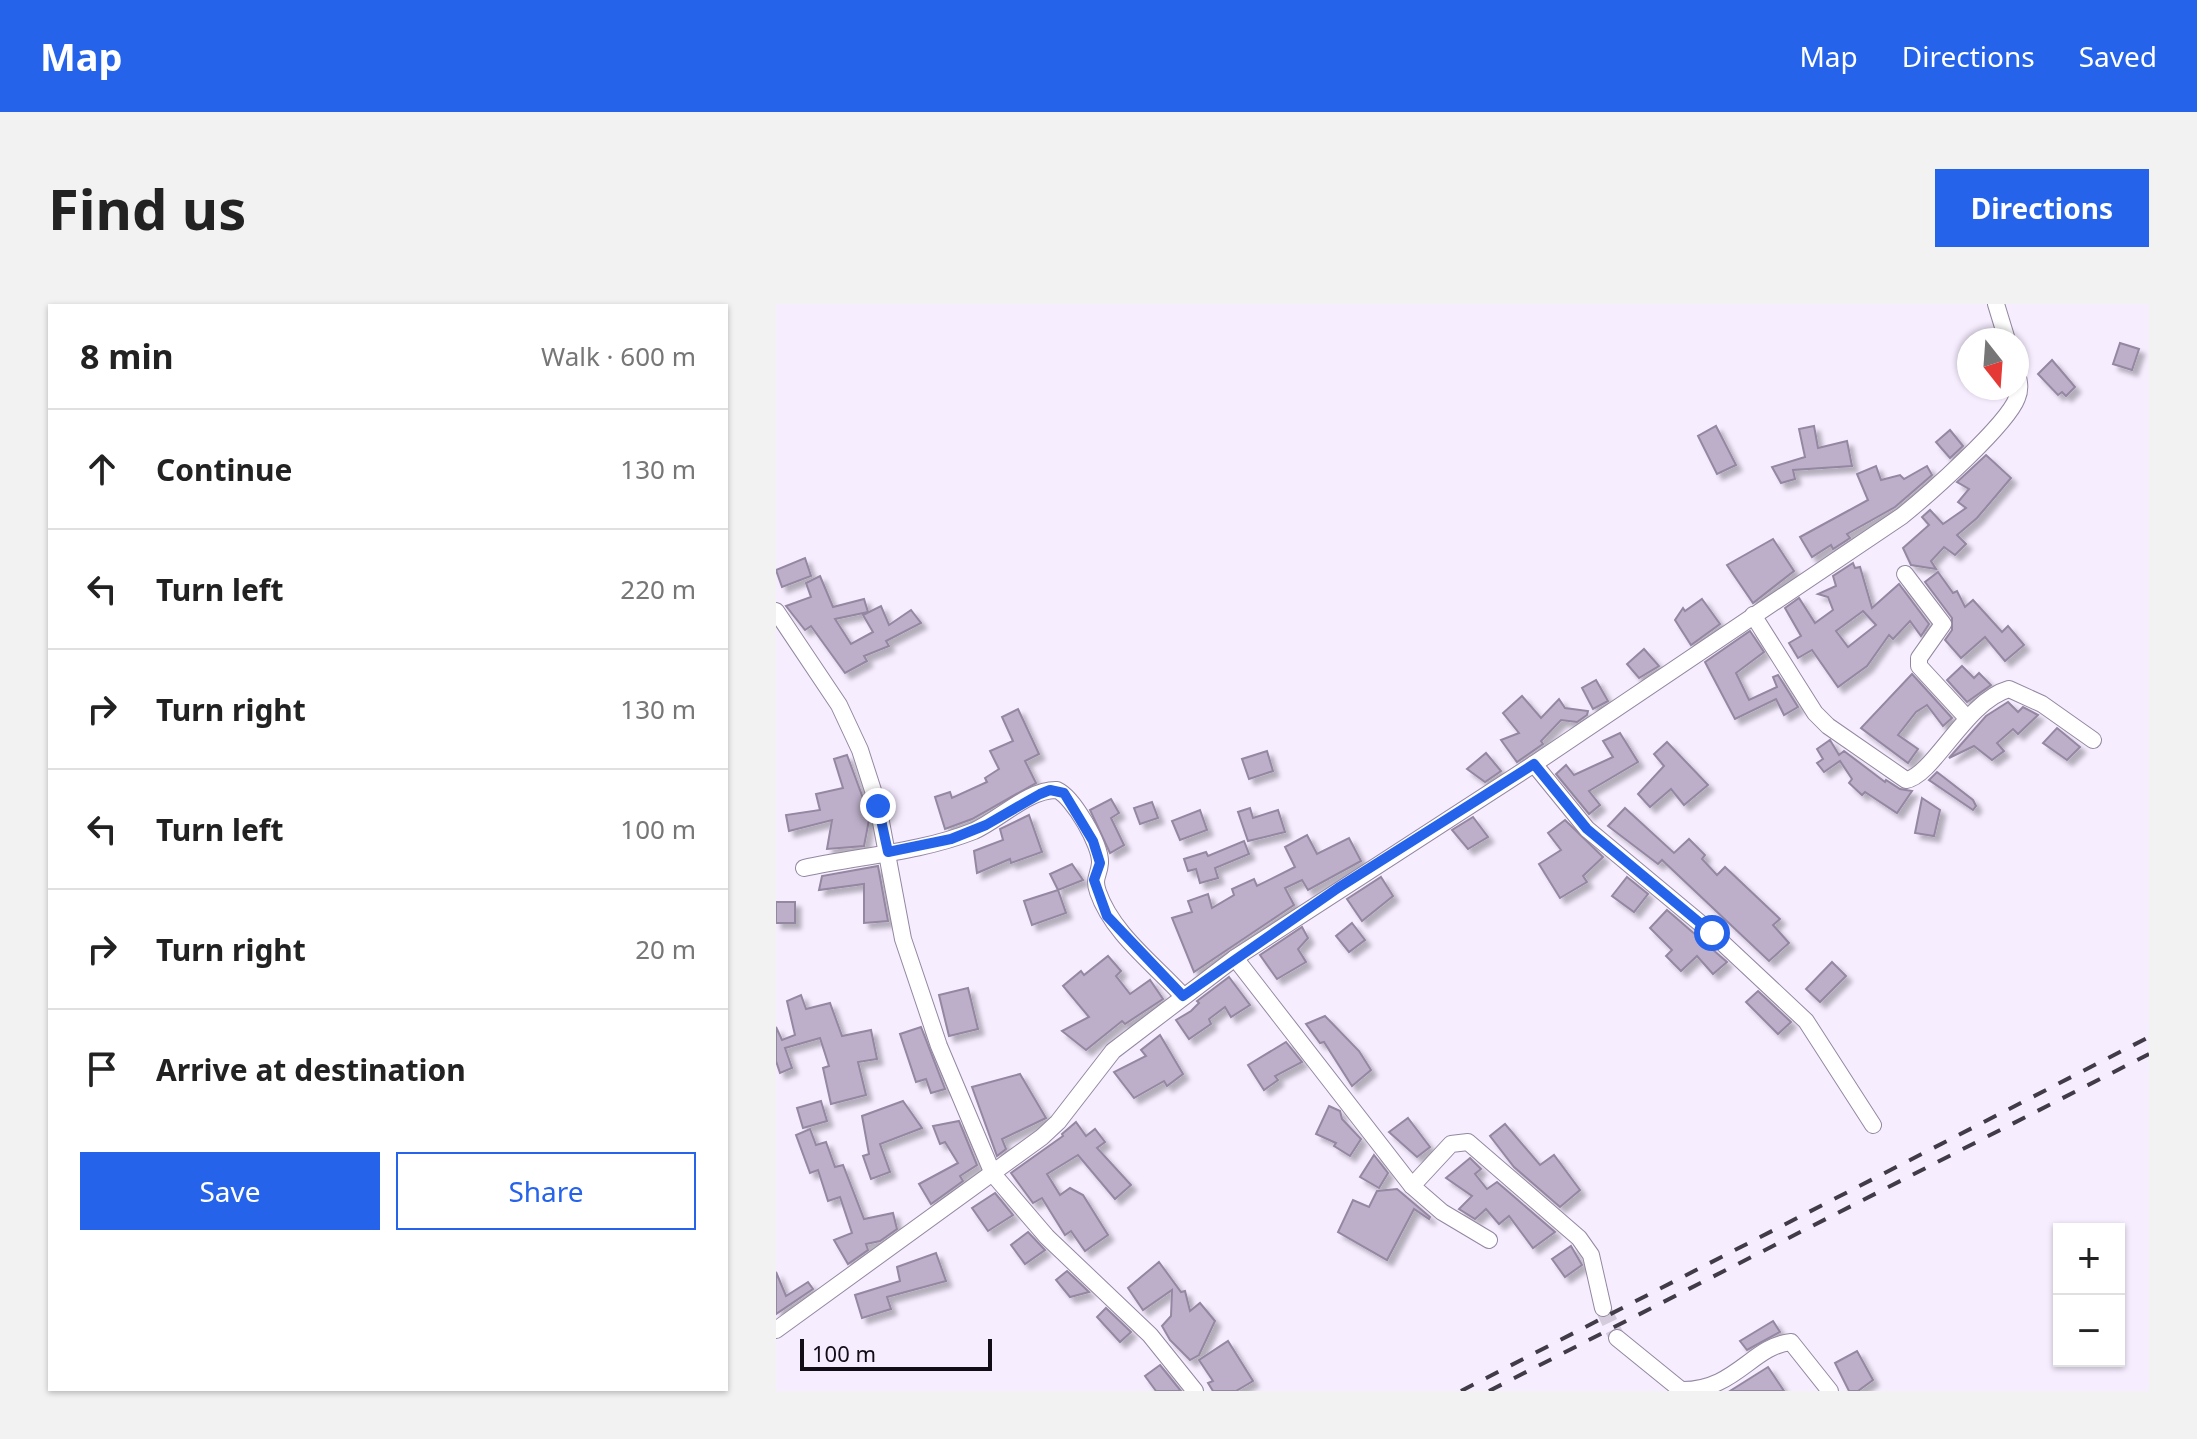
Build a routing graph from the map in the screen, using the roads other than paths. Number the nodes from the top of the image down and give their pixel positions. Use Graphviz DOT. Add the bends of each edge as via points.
graph roads {
  1 [pos="1996,304"];
  2 [pos="2003,328"];
  3 [pos="2015,400"];
  4 [pos="1905,574"];
  5 [pos="776,611"];
  6 [pos="1753,615"];
  7 [pos="1967,718"];
  8 [pos="2093,740"];
  9 [pos="1534,764"];
  10 [pos="888,852"];
  11 [pos="804,868"];
  12 [pos="1235,958"];
  13 [pos="1183,996"];
  14 [pos="1873,1125"];
  15 [pos="993,1174"];
  16 [pos="1412,1186"];
  17 [pos="1489,1240"];
  18 [pos="1603,1308"];
  19 [pos="776,1330"];
  20 [pos="1617,1338"];
  21 [pos="1195,1391"];
  22 [pos="1830,1391"];
  1 -- 2 [label="street"];
  3 -- 6 [label="street" via="1937,487 1902,516"];
  4 -- 7 [label="street" via="1943,624 1919,666"];
  5 -- 10 [label="street" via="839,705 860,750"];
  6 -- 7 [label="street" via="1815,713 1906,780 1923,772"];
  6 -- 9 [label="street"];
  7 -- 8 [label="street" via="2001,691 2015,689"];
  9 -- 12 [label="street"];
  9 -- 14 [label="street" via="1587,829 1712,933 1806,1021"];
  10 -- 11 [label="street"];
  10 -- 13 [label="street" via="951,839 1040,794 1064,793 1093,841 1100,863 1094,880 1107,916"];
  10 -- 15 [label="street" via="903,939 924,1005"];
  12 -- 13 [label="street"];
  12 -- 16 [label="street"];
  13 -- 15 [label="street" via="1113,1051 1058,1122"];
  15 -- 19 [label="street"];
  15 -- 21 [label="street" via="1047,1237 1150,1335"];
  16 -- 17 [label="street" via="1442,1212"];
  16 -- 18 [label="street" via="1451,1144 1468,1142 1579,1238 1591,1255"];
  20 -- 22 [label="street" via="1681,1390 1691,1391 1715,1386 1791,1342"];
}
